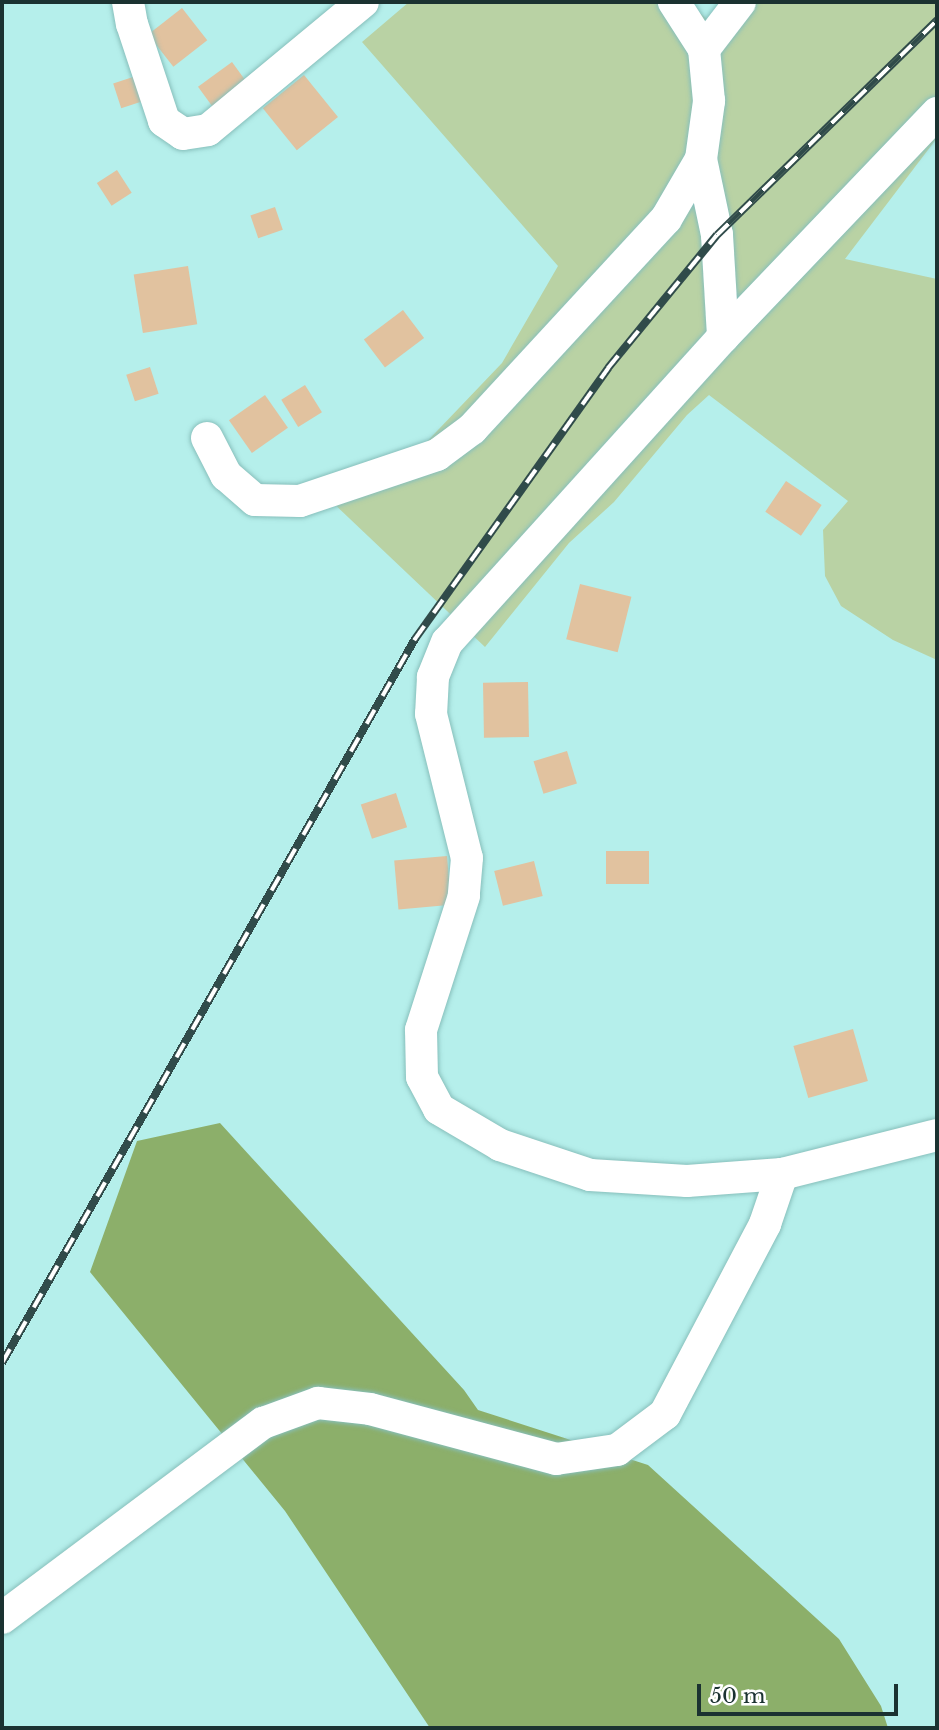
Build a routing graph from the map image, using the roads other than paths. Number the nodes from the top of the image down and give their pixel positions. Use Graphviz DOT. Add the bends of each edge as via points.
graph roads {
  1 [pos="128,2"];
  2 [pos="363,2"];
  3 [pos="674,2"];
  4 [pos="740,2"];
  5 [pos="704,49"];
  6 [pos="937,113"];
  7 [pos="701,159"];
  8 [pos="723,337"];
  9 [pos="206,438"];
  10 [pos="937,1135"];
  11 [pos="782,1174"];
  12 [pos="2,1618"];
  1 -- 2 [label="street" via="164,121 183,134 208,130"];
  3 -- 5 [label="street"];
  4 -- 5 [label="street"];
  5 -- 7 [label="street" via="709,101"];
  6 -- 8 [label="street"];
  7 -- 8 [label="street" via="717,235"];
  7 -- 9 [label="street" via="666,219 472,429 437,455 300,501 255,500 226,475"];
  8 -- 11 [label="street" via="447,642 437,666 431,714 467,858 464,896 421,1030 422,1077 439,1109 500,1145 590,1175 687,1181"];
  10 -- 11 [label="street"];
  11 -- 12 [label="street" via="765,1224 666,1414 617,1450 556,1459 370,1409 318,1403 263,1423"];
}
